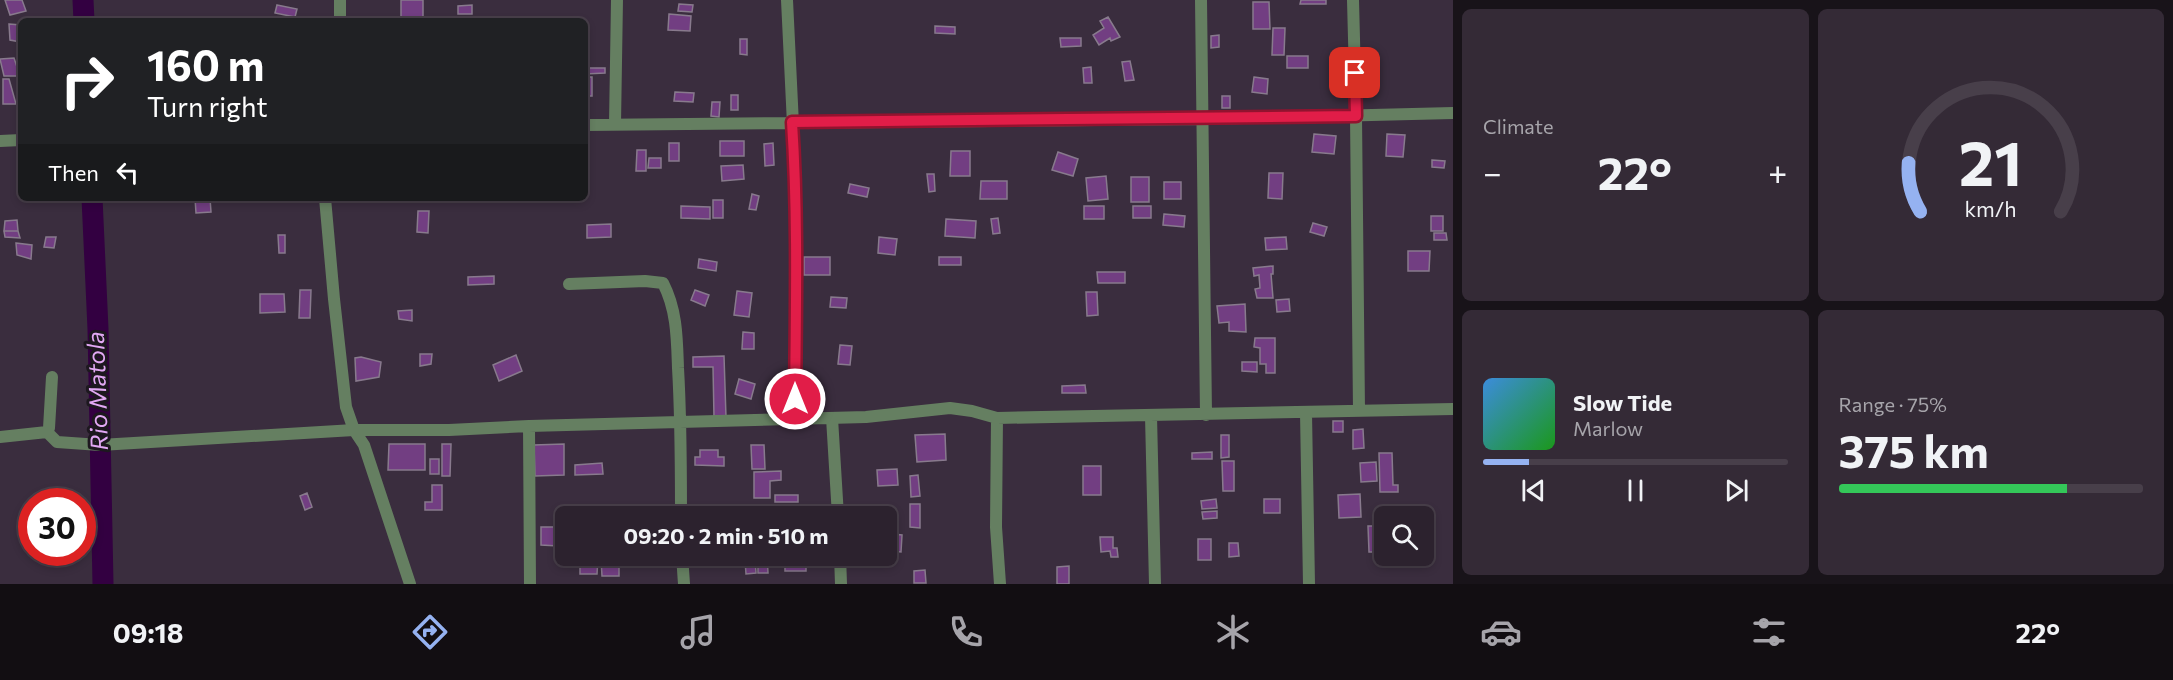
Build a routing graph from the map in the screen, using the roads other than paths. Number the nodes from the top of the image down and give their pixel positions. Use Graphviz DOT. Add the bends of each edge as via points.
graph roads {
  1 [pos="340,0"];
  2 [pos="617,0"];
  3 [pos="787,0"];
  4 [pos="1201,0"];
  5 [pos="1353,0"];
  6 [pos="340,18"];
  7 [pos="1453,113"];
  8 [pos="1356,116"];
  9 [pos="1204,119"];
  10 [pos="792,122"];
  11 [pos="615,124"];
  12 [pos="588,125"];
  13 [pos="18,140"];
  14 [pos="0,141"];
  15 [pos="325,201"];
  16 [pos="569,284"];
  17 [pos="52,377"];
  18 [pos="1453,409"];
  19 [pos="1359,411"];
  20 [pos="1306,412"];
  21 [pos="1206,415"];
  22 [pos="1151,416"];
  23 [pos="831,418"];
  24 [pos="997,418"];
  25 [pos="795,419"];
  26 [pos="682,423"];
  27 [pos="529,426"];
  28 [pos="354,430"];
  29 [pos="47,432"];
  30 [pos="0,437"];
  31 [pos="681,506"];
  32 [pos="837,506"];
  33 [pos="683,566"];
  34 [pos="840,566"];
  35 [pos="410,584"];
  36 [pos="530,584"];
  37 [pos="684,584"];
  38 [pos="841,584"];
  39 [pos="1000,584"];
  40 [pos="1155,584"];
  41 [pos="1309,584"];
  1 -- 6 [label="street"];
  2 -- 11 [label="street"];
  3 -- 10 [label="street"];
  4 -- 9 [label="street"];
  5 -- 8 [label="street"];
  7 -- 8 [label="street"];
  8 -- 9 [label="street"];
  8 -- 19 [label="street"];
  9 -- 10 [label="street"];
  9 -- 21 [label="street"];
  10 -- 11 [label="street"];
  10 -- 25 [label="street"];
  11 -- 12 [label="street"];
  13 -- 14 [label="street"];
  15 -- 28 [label="street" via="346,407"];
  16 -- 26 [label="street" via="663,283 676,322"];
  17 -- 29 [label="street"];
  18 -- 19 [label="street"];
  19 -- 20 [label="street"];
  20 -- 21 [label="street"];
  20 -- 41 [label="street"];
  21 -- 22 [label="street"];
  22 -- 24 [label="street"];
  22 -- 40 [label="street"];
  23 -- 24 [label="street" via="950,408"];
  23 -- 25 [label="street"];
  23 -- 32 [label="street"];
  24 -- 39 [label="street"];
  25 -- 26 [label="street"];
  26 -- 27 [label="street"];
  26 -- 31 [label="street"];
  27 -- 28 [label="street"];
  27 -- 36 [label="street"];
  28 -- 29 [label="street" via="100,445 57,442"];
  28 -- 35 [label="street" via="364,445"];
  29 -- 30 [label="street"];
  33 -- 37 [label="street"];
  34 -- 38 [label="street"];
}
